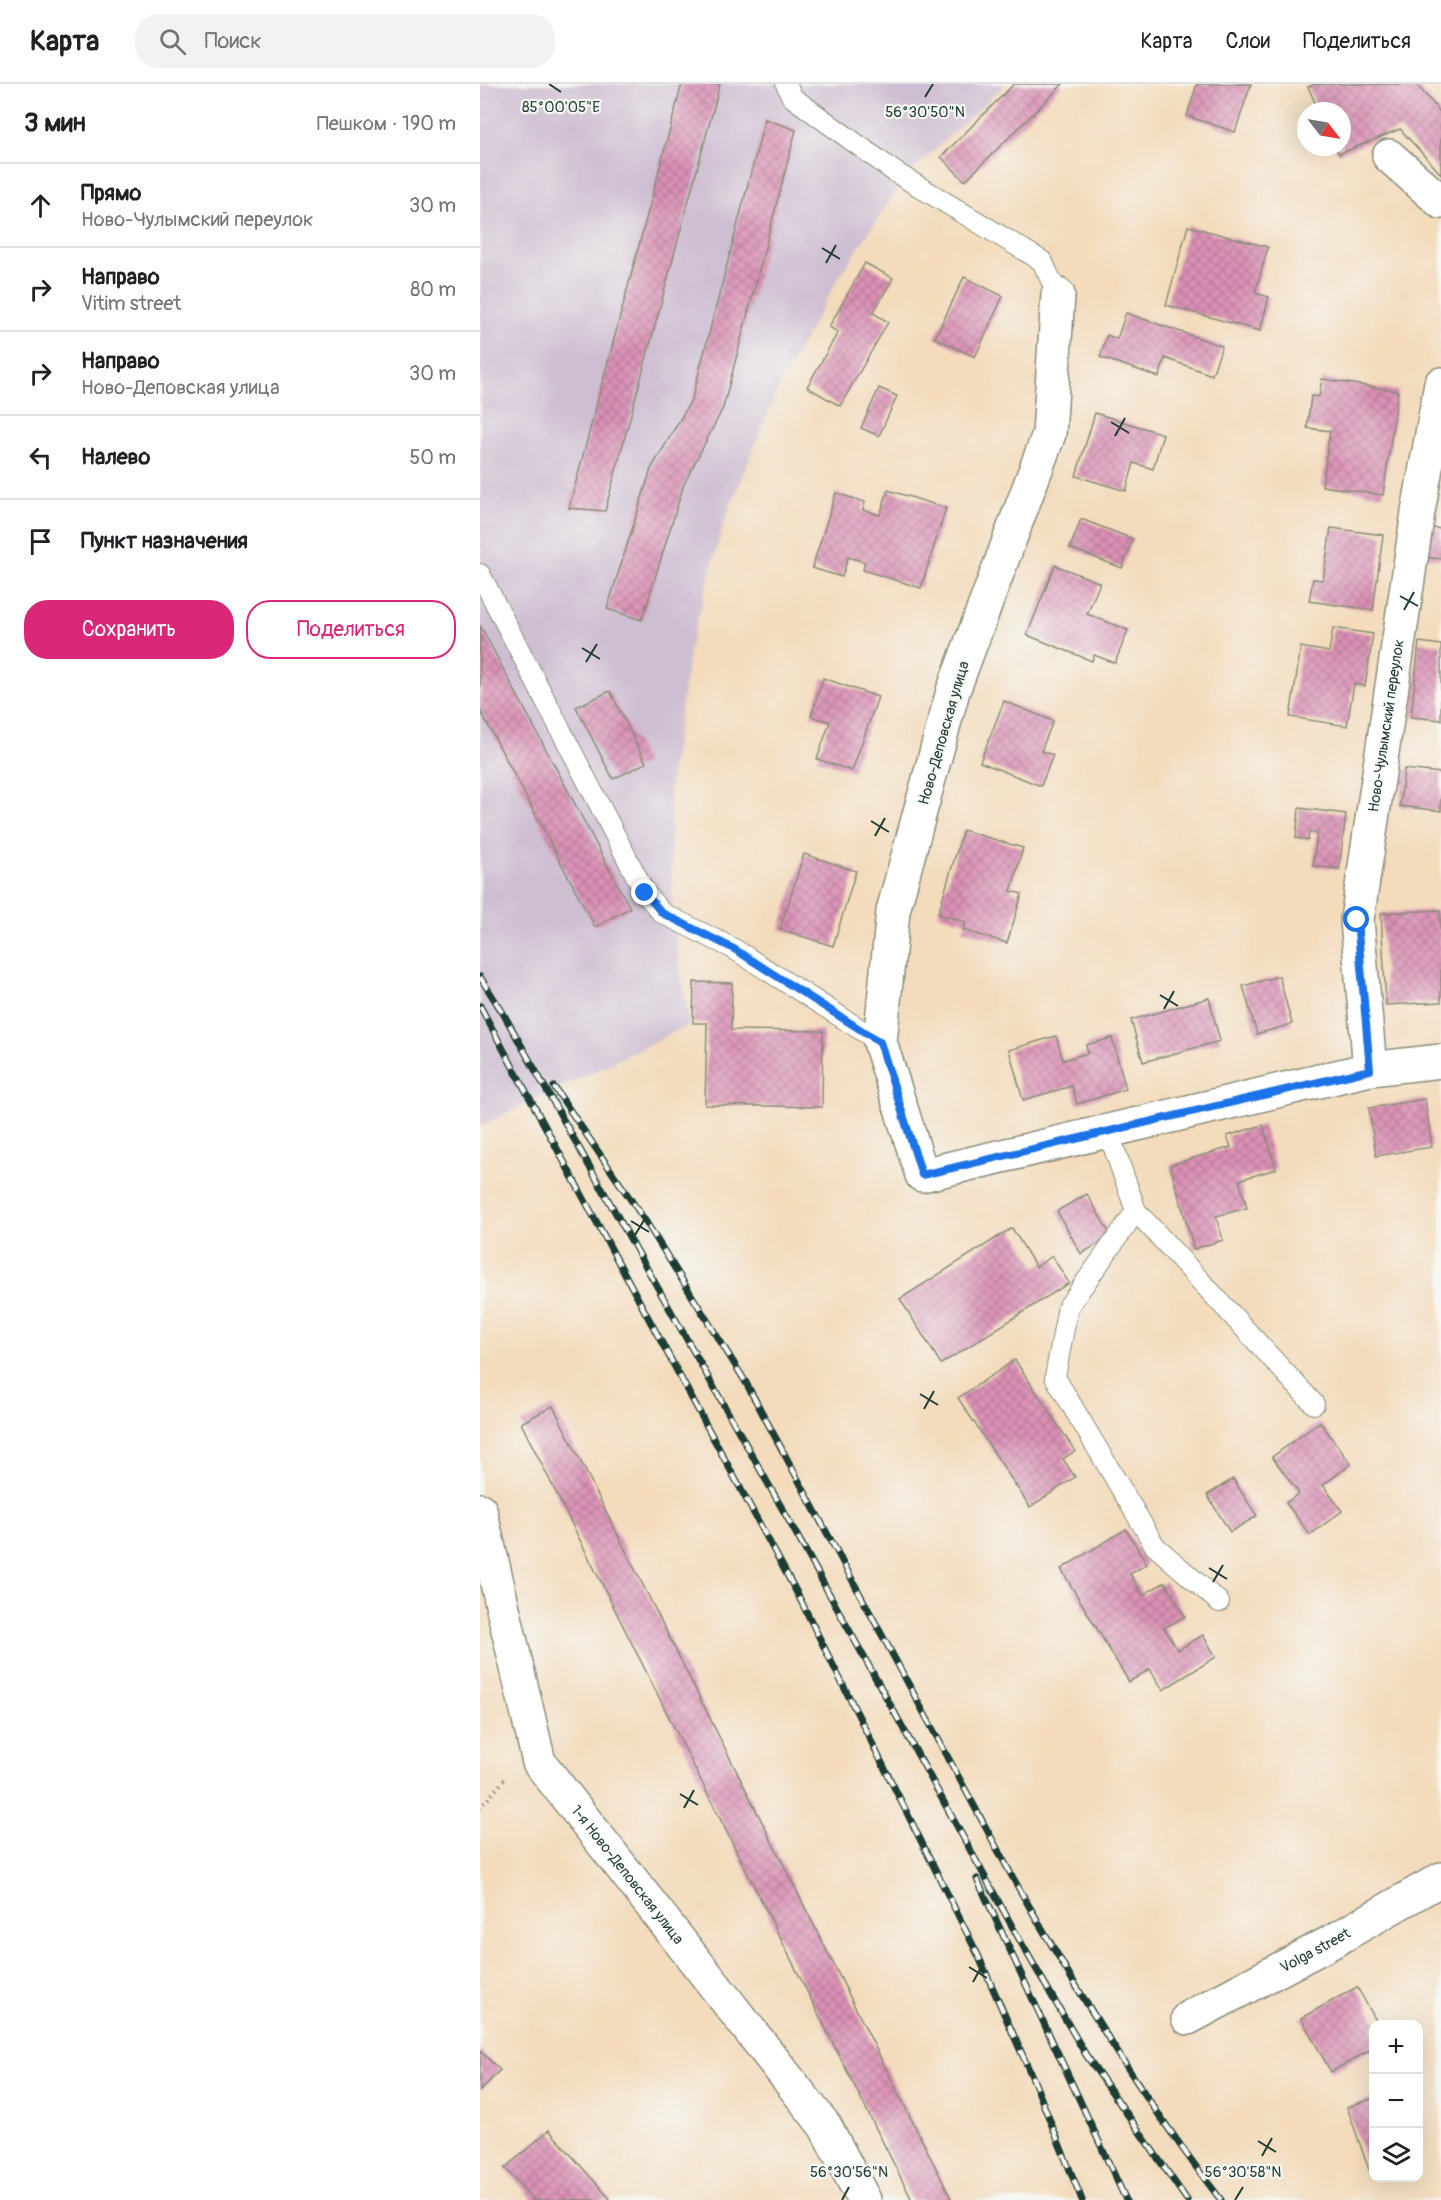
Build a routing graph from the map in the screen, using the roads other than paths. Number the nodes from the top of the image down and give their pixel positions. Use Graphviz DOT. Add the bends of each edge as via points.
graph roads {
  1 [pos="786,84"];
  2 [pos="1389,156"];
  3 [pos="1441,202"];
  4 [pos="1058,295"];
  5 [pos="1441,384"];
  6 [pos="480,574"];
  7 [pos="880,1042"];
  8 [pos="1441,1061"];
  9 [pos="1370,1070"];
  10 [pos="1108,1131"];
  11 [pos="1136,1210"];
  12 [pos="1314,1404"];
  13 [pos="480,1510"];
  14 [pos="1219,1602"];
  15 [pos="1441,1879"];
  16 [pos="1188,2018"];
  17 [pos="864,2200"];
  1 -- 4 [label="lane" via="792,97 896,172 1042,261"];
  2 -- 3 [label="street"];
  4 -- 7 [label="street, Ново-Деповская улица" via="1050,434 953,691 893,911"];
  5 -- 9 [label="street, Ново-Чулымский переулок" via="1357,920"];
  6 -- 7 [label="lane" via="645,893 662,913 734,949"];
  7 -- 10 [label="street, Ново-Деповская улица" via="922,1175"];
  8 -- 9 [label="street"];
  9 -- 10 [label="street"];
  10 -- 11 [label="lane"];
  11 -- 12 [label="lane"];
  11 -- 14 [label="lane" via="1068,1307 1055,1377 1155,1546"];
  13 -- 17 [label="street, 1-я Ново-Деповская улица" via="539,1762 825,2126"];
  15 -- 16 [label="street, Volga street"];
}
